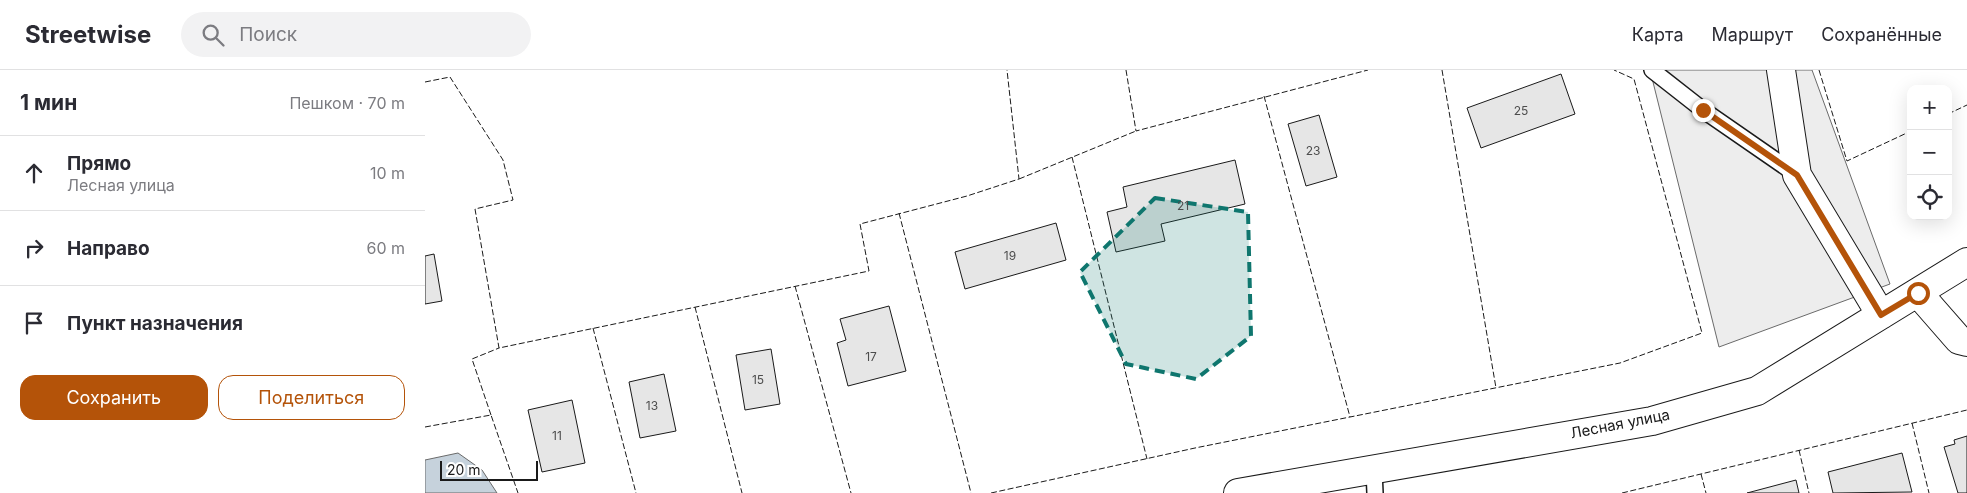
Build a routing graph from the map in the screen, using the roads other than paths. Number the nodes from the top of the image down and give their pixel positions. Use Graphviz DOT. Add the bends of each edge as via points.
graph roads {
  1 [pos="1652,70"];
  2 [pos="1781,70"];
  3 [pos="1797,175"];
  4 [pos="1967,262"];
  5 [pos="1918,293"];
  6 [pos="1881,315"];
  7 [pos="1967,342"];
  8 [pos="1374,481"];
  9 [pos="1238,493"];
  1 -- 3 [label="lane"];
  2 -- 3 [label="street"];
  3 -- 6 [label="street"];
  4 -- 5 [label="street, Лесная улица"];
  5 -- 6 [label="street, Лесная улица"];
  5 -- 7 [label="street" via="1959,340"];
  6 -- 8 [label="street, Лесная улица" via="1757,390 1652,421 1467,451"];
  8 -- 9 [label="street, Лесная улица"];
}
